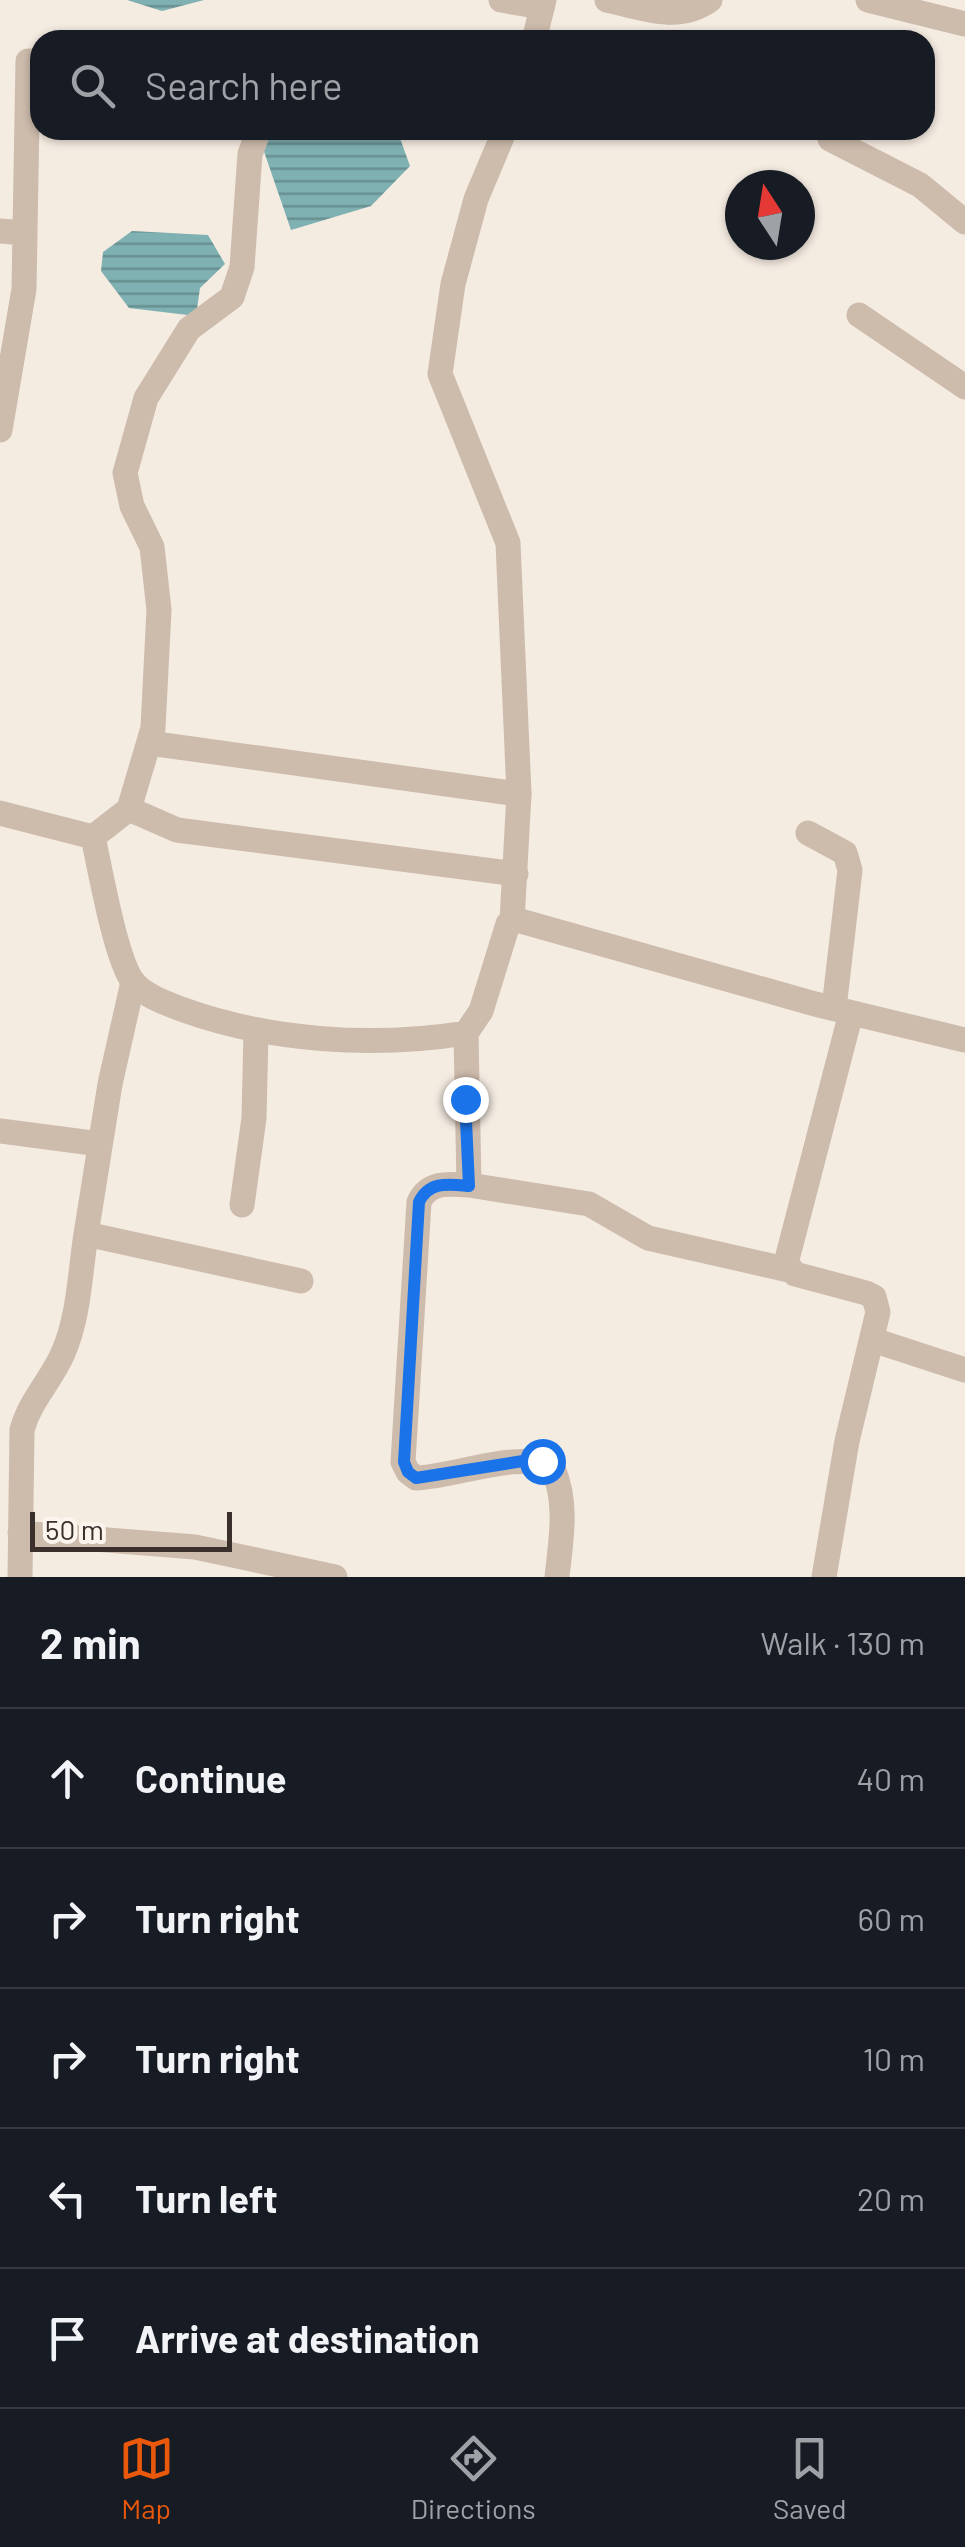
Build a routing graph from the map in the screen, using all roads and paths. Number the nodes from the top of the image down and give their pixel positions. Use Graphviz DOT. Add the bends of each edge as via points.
graph roads {
  1 [pos="501,0"];
  2 [pos="606,0"];
  3 [pos="710,0"];
  4 [pos="868,0"];
  5 [pos="543,4"];
  6 [pos="965,24"];
  7 [pos="536,30"];
  8 [pos="30,61"];
  9 [pos="255,140"];
  10 [pos="501,140"];
  11 [pos="834,140"];
  12 [pos="965,222"];
  13 [pos="12,232"];
  14 [pos="859,316"];
  15 [pos="5,365"];
  16 [pos="965,387"];
  17 [pos="0,430"];
  18 [pos="148,743"];
  19 [pos="519,794"];
  20 [pos="129,808"];
  21 [pos="0,813"];
  22 [pos="808,833"];
  23 [pos="93,837"];
  24 [pos="516,874"];
  25 [pos="512,921"];
  26 [pos="133,982"];
  27 [pos="842,1011"];
  28 [pos="256,1032"];
  29 [pos="466,1033"];
  30 [pos="965,1040"];
  31 [pos="0,1131"];
  32 [pos="100,1144"];
  33 [pos="469,1186"];
  34 [pos="242,1205"];
  35 [pos="86,1234"];
  36 [pos="789,1270"];
  37 [pos="301,1282"];
  38 [pos="874,1340"];
  39 [pos="965,1370"];
  40 [pos="20,1533"];
  41 [pos="20,1577"];
  42 [pos="336,1577"];
  43 [pos="556,1577"];
  44 [pos="824,1577"];
  1 -- 5 [label="street"];
  2 -- 3 [label="street" via="694,12"];
  4 -- 6 [label="street"];
  5 -- 7 [label="street"];
  8 -- 13 [label="street"];
  9 -- 18 [label="street" via="242,268 232,297 189,329 146,398 125,473 152,547 159,610"];
  10 -- 19 [label="street" via="453,284 440,374 508,543"];
  11 -- 12 [label="street" via="920,186"];
  13 -- 15 [label="street" via="24,290"];
  14 -- 16 [label="street"];
  15 -- 17 [label="street"];
  18 -- 19 [label="street"];
  18 -- 20 [label="street"];
  19 -- 24 [label="street"];
  20 -- 23 [label="street"];
  20 -- 24 [label="street" via="177,830"];
  21 -- 23 [label="street"];
  22 -- 27 [label="street" via="845,854 850,870"];
  23 -- 26 [label="street"];
  24 -- 25 [label="street"];
  25 -- 27 [label="street"];
  25 -- 29 [label="street" via="481,1011"];
  26 -- 28 [label="street" via="160,1001"];
  26 -- 32 [label="street"];
  27 -- 30 [label="street"];
  27 -- 36 [label="street"];
  28 -- 29 [label="street" via="428,1039"];
  28 -- 34 [label="street"];
  29 -- 33 [label="street"];
  31 -- 32 [label="street"];
  32 -- 35 [label="street"];
  33 -- 36 [label="street" via="589,1204 648,1238"];
  33 -- 43 [label="street" via="434,1186 419,1202 404,1462 416,1478 523,1461 553,1468 563,1521"];
  35 -- 37 [label="street"];
  35 -- 40 [label="street" via="64,1352 22,1430"];
  36 -- 38 [label="street" via="874,1297"];
  38 -- 39 [label="street"];
  38 -- 44 [label="street" via="847,1441"];
  40 -- 41 [label="street"];
  40 -- 42 [label="street" via="195,1547"];
}
